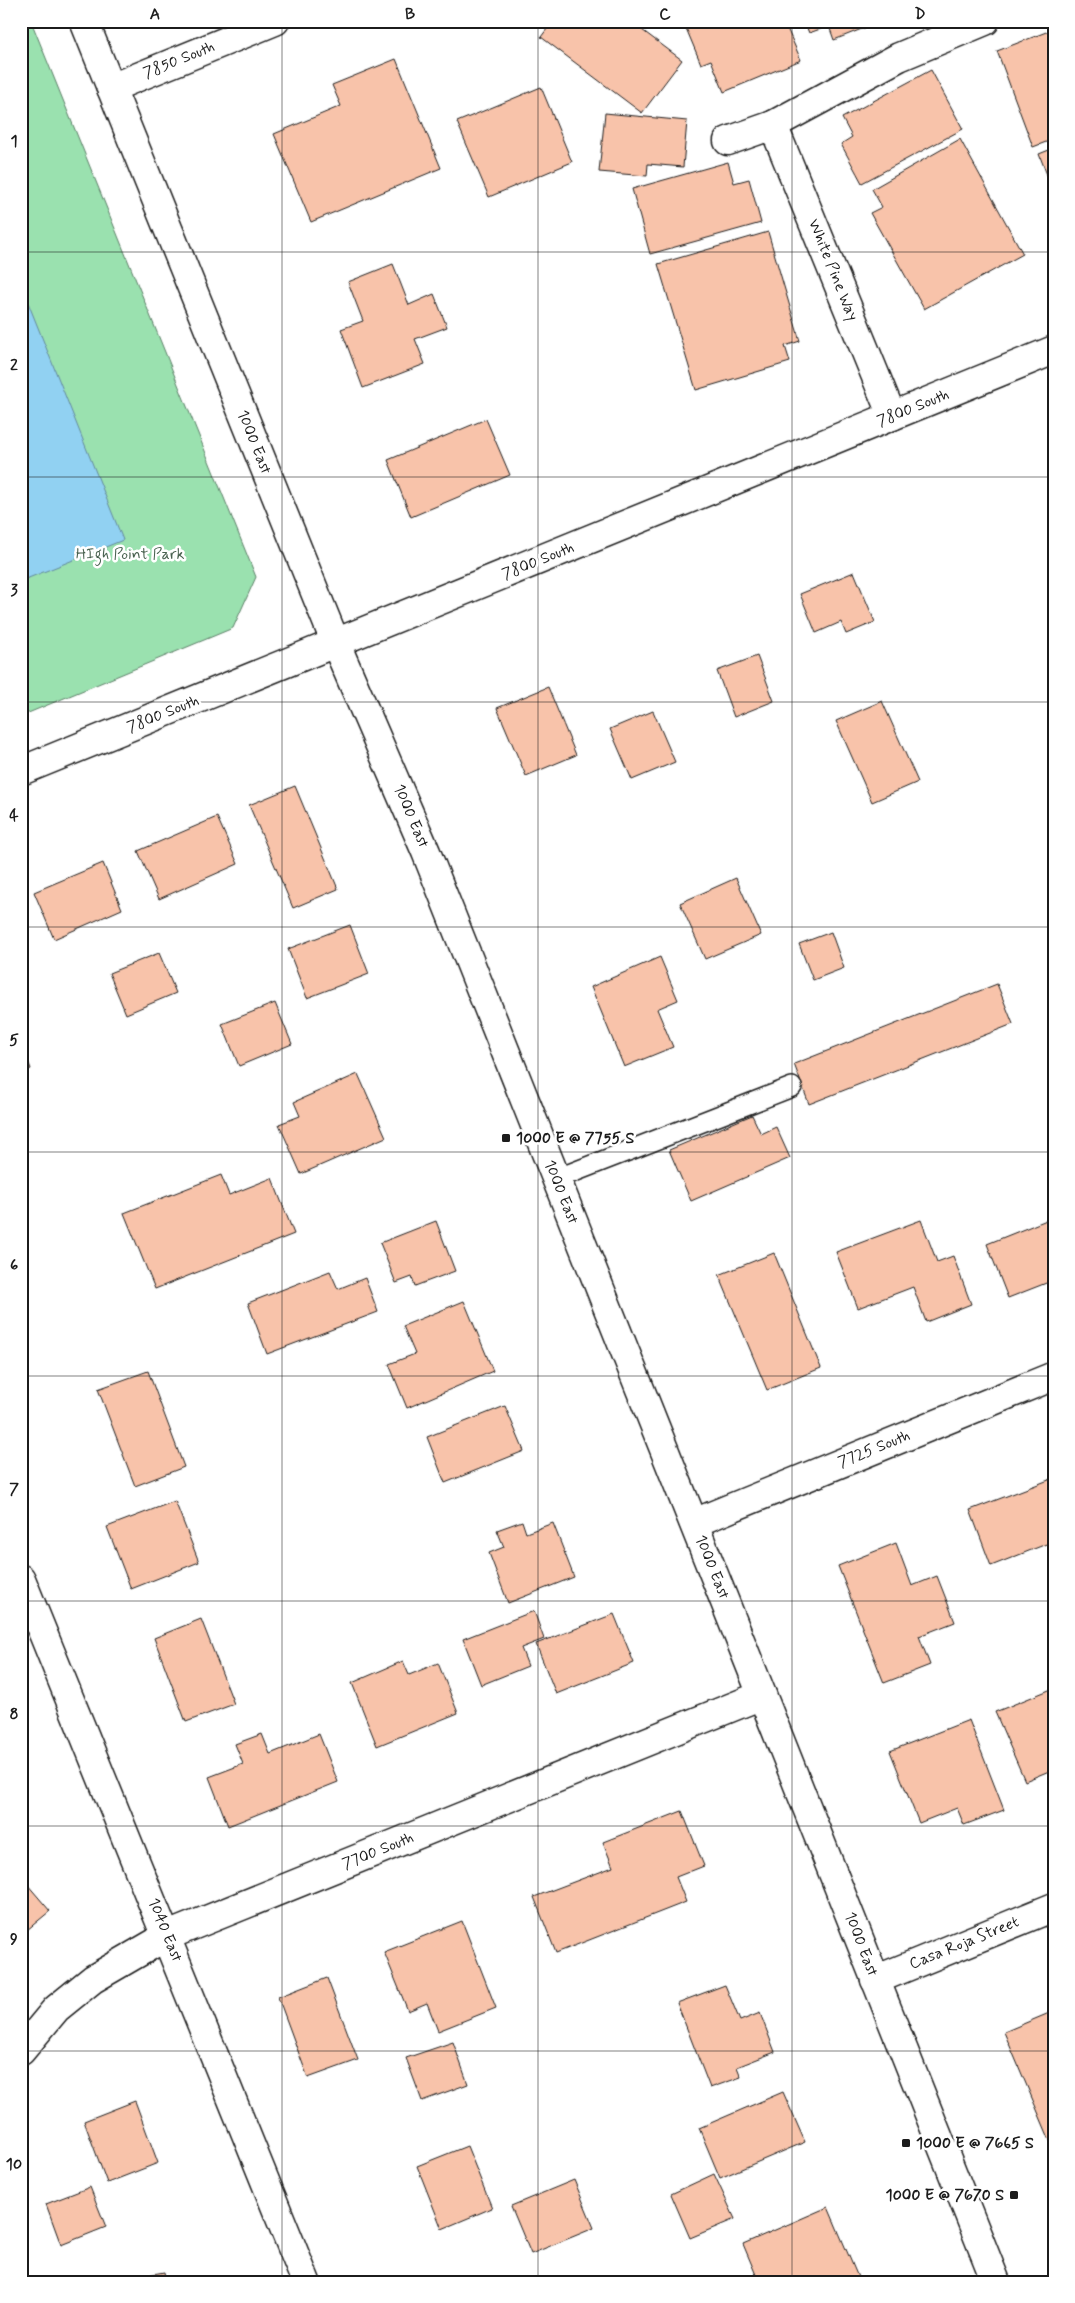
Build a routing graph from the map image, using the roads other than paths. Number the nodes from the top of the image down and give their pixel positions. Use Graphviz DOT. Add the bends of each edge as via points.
graph roads {
  1 [pos="84,21"];
  2 [pos="275,21"];
  3 [pos="985,21"];
  4 [pos="111,88"];
  5 [pos="773,124"];
  6 [pos="728,141"];
  7 [pos="1054,350"];
  8 [pos="892,416"];
  9 [pos="336,644"];
  10 [pos="21,771"];
  11 [pos="792,1087"];
  12 [pos="556,1179"];
  13 [pos="1054,1376"];
  14 [pos="694,1523"];
  15 [pos="21,1580"];
  16 [pos="762,1694"];
  17 [pos="1054,1907"];
  18 [pos="167,1936"];
  19 [pos="875,1980"];
  20 [pos="21,2051"];
  21 [pos="306,2282"];
  22 [pos="996,2282"];
  1 -- 4 [label="street, 1000 East"];
  2 -- 4 [label="street, 7850 South"];
  3 -- 5 [label="street" via="899,57"];
  4 -- 9 [label="street, 1000 East"];
  5 -- 6 [label="street"];
  5 -- 8 [label="street, White Pine Way"];
  7 -- 8 [label="street, 7800 South"];
  8 -- 9 [label="street, 7800 South"];
  9 -- 10 [label="street, 7800 South"];
  9 -- 12 [label="street, 1000 East" via="426,852"];
  11 -- 12 [label="lane"];
  12 -- 14 [label="street, 1000 East"];
  13 -- 14 [label="street, 7725 South"];
  14 -- 16 [label="street, 1000 East"];
  15 -- 18 [label="street, 1040 East"];
  16 -- 18 [label="street, 7700 South"];
  16 -- 19 [label="street, 1000 East"];
  17 -- 19 [label="street, Casa Roja Street"];
  18 -- 20 [label="street, 7700 South" via="92,1979 56,2010"];
  18 -- 21 [label="street, 1040 East"];
  19 -- 22 [label="street, 1000 East"];
}
